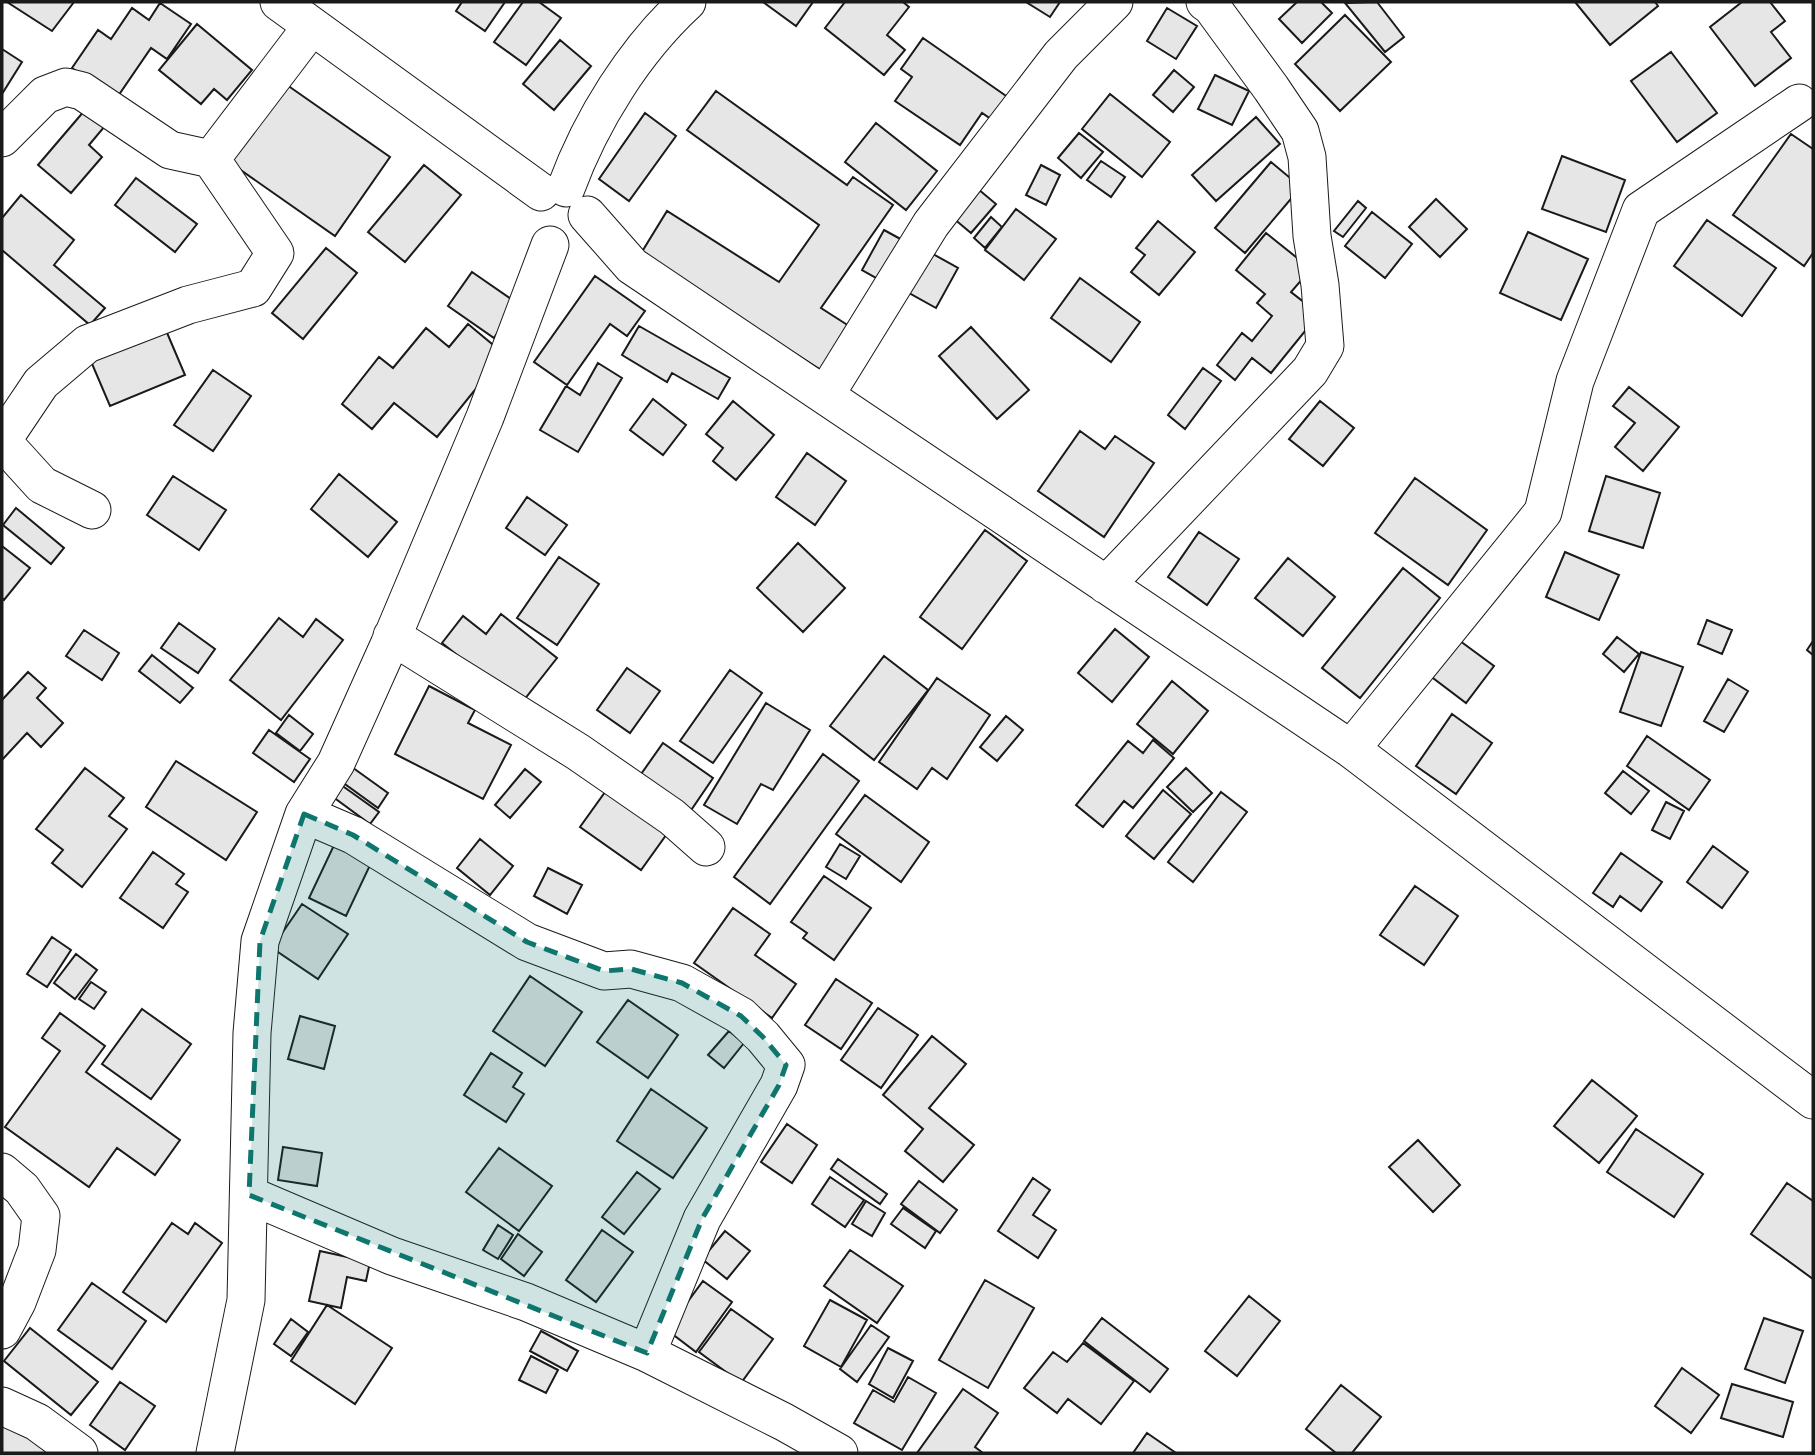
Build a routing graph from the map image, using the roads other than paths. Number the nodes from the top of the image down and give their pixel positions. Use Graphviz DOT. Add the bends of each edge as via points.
graph roads {
  1 [pos="279,2"];
  2 [pos="687,2"];
  3 [pos="1114,2"];
  4 [pos="1205,2"];
  5 [pos="312,26"];
  6 [pos="1800,103"];
  7 [pos="2,138"];
  8 [pos="212,159"];
  9 [pos="565,198"];
  10 [pos="550,245"];
  11 [pos="825,394"];
  12 [pos="2,441"];
  13 [pos="92,510"];
  14 [pos="1106,585"];
  15 [pos="392,636"];
  16 [pos="1351,749"];
  17 [pos="304,814"];
  18 [pos="706,846"];
  19 [pos="1813,1100"];
  20 [pos="2,1172"];
  21 [pos="249,1195"];
  22 [pos="2,1330"];
  23 [pos="647,1353"];
  24 [pos="2,1406"];
  25 [pos="79,1453"];
  26 [pos="215,1453"];
  27 [pos="839,1453"];
  1 -- 5 [label="street"];
  2 -- 9 [label="street" via="623,79 580,150"];
  3 -- 11 [label="street" via="1061,55 931,224"];
  4 -- 14 [label="street" via="1300,131 1307,157 1325,346 1310,371"];
  5 -- 8 [label="street"];
  5 -- 9 [label="street"];
  6 -- 16 [label="street" via="1641,210 1575,381 1543,512"];
  7 -- 8 [label="street" via="45,95 66,88 82,91 170,149"];
  8 -- 12 [label="street" via="275,253 253,288 188,305 87,344 41,383"];
  9 -- 10 [label="street" via="587,224 577,240"];
  9 -- 10 [label="street" via="530,207 530,226 541,242"];
  9 -- 11 [label="street" via="632,266"];
  10 -- 15 [label="street" via="485,417"];
  11 -- 14 [label="street"];
  12 -- 13 [label="street" via="42,485"];
  14 -- 16 [label="street"];
  15 -- 17 [label="street" via="336,763"];
  15 -- 18 [label="street" via="578,752 673,817"];
  16 -- 19 [label="street"];
  17 -- 21 [label="street" via="260,941 252,1034"];
  17 -- 23 [label="street" via="353,835 527,943 604,971 631,969 682,983 741,1016 786,1065 702,1219"];
  20 -- 22 [label="street" via="22,1189 41,1216 37,1251"];
  21 -- 23 [label="street" via="392,1256 526,1302"];
  21 -- 26 [label="street" via="246,1300"];
  23 -- 27 [label="street"];
  24 -- 25 [label="street" via="37,1422"];
}
